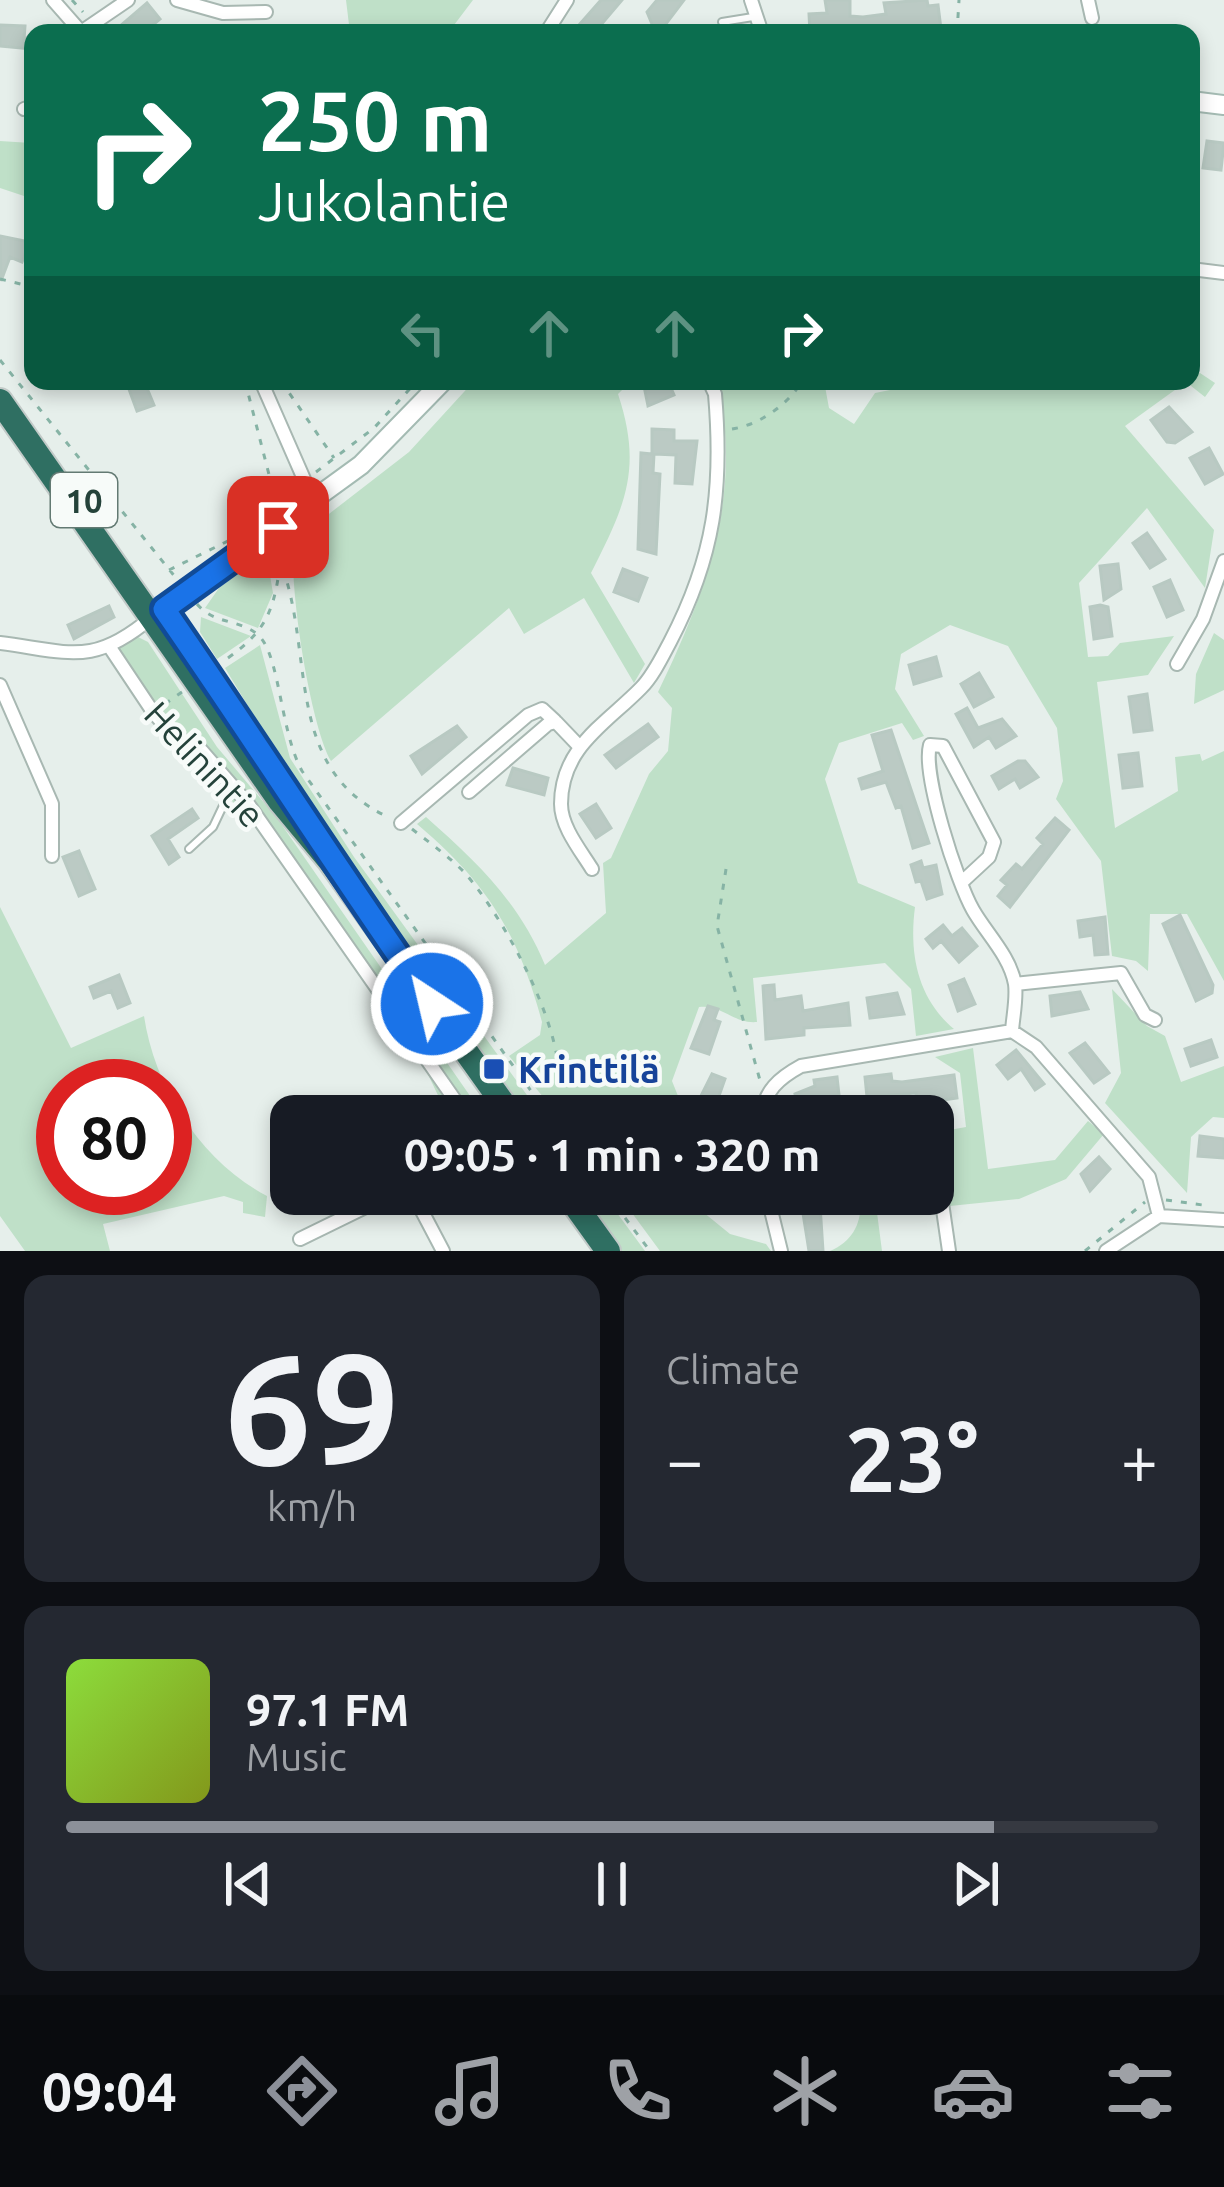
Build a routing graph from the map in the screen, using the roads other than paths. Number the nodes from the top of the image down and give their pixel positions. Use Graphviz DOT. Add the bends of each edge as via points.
graph roads {
  1 [pos="52,0"];
  2 [pos="128,0"];
  3 [pos="177,0"];
  4 [pos="751,0"];
  5 [pos="1088,0"];
  6 [pos="266,12"];
  7 [pos="756,16"];
  8 [pos="1092,18"];
  9 [pos="722,22"];
  10 [pos="74,24"];
  11 [pos="95,24"];
  12 [pos="759,24"];
  13 [pos="265,390"];
  14 [pos="434,390"];
  15 [pos="711,390"];
  16 [pos="0,398"];
  17 [pos="314,502"];
  18 [pos="267,535"];
  19 [pos="1224,561"];
  20 [pos="281,562"];
  21 [pos="158,613"];
  22 [pos="0,644"];
  23 [pos="111,650"];
  24 [pos="1177,664"];
  25 [pos="0,685"];
  26 [pos="555,722"];
  27 [pos="578,745"];
  28 [pos="232,786"];
  29 [pos="469,792"];
  30 [pos="401,823"];
  31 [pos="189,849"];
  32 [pos="52,856"];
  33 [pos="592,869"];
  34 [pos="962,882"];
  35 [pos="1015,983"];
  36 [pos="1155,1020"];
  37 [pos="1012,1031"];
  38 [pos="449,1095"];
  39 [pos="497,1095"];
  40 [pos="767,1095"];
  41 [pos="349,1215"];
  42 [pos="424,1215"];
  43 [pos="582,1215"];
  44 [pos="772,1215"];
  45 [pos="944,1215"];
  46 [pos="1159,1216"];
  47 [pos="1224,1220"];
  48 [pos="300,1239"];
  49 [pos="443,1251"];
  50 [pos="608,1251"];
  51 [pos="781,1251"];
  52 [pos="949,1251"];
  53 [pos="1106,1251"];
  1 -- 10 [label="street"];
  2 -- 11 [label="street"];
  3 -- 6 [label="street" via="223,13"];
  4 -- 7 [label="street"];
  5 -- 8 [label="street"];
  7 -- 9 [label="lane"];
  7 -- 12 [label="street"];
  13 -- 17 [label="street"];
  14 -- 17 [label="street"];
  15 -- 27 [label="street" via="720,498 709,545 645,685"];
  16 -- 21 [label="highway, 10"];
  17 -- 18 [label="street"];
  18 -- 20 [label="lane"];
  18 -- 21 [label="street"];
  19 -- 24 [label="street"];
  21 -- 23 [label="street"];
  21 -- 39 [label="highway, 10" via="280,801"];
  22 -- 23 [label="street" via="64,655"];
  23 -- 28 [label="street, Helinintie" via="173,735 202,751"];
  25 -- 32 [label="street" via="52,804"];
  26 -- 27 [label="street"];
  26 -- 29 [label="street"];
  26 -- 30 [label="street" via="542,710 527,716"];
  27 -- 33 [label="street" via="561,804"];
  28 -- 31 [label="lane" via="213,827"];
  28 -- 38 [label="street, Helinintie"];
  34 -- 34 [label="street" via="927,758 930,746 943,746 994,842"];
  34 -- 35 [label="street"];
  35 -- 36 [label="street" via="1121,974"];
  35 -- 37 [label="street"];
  37 -- 40 [label="street" via="813,1062"];
  37 -- 46 [label="street" via="1036,1047 1149,1178"];
  41 -- 48 [label="street"];
  42 -- 49 [label="street"];
  43 -- 50 [label="highway"];
  44 -- 51 [label="street"];
  45 -- 52 [label="street"];
  46 -- 47 [label="street"];
  46 -- 53 [label="street"];
}
